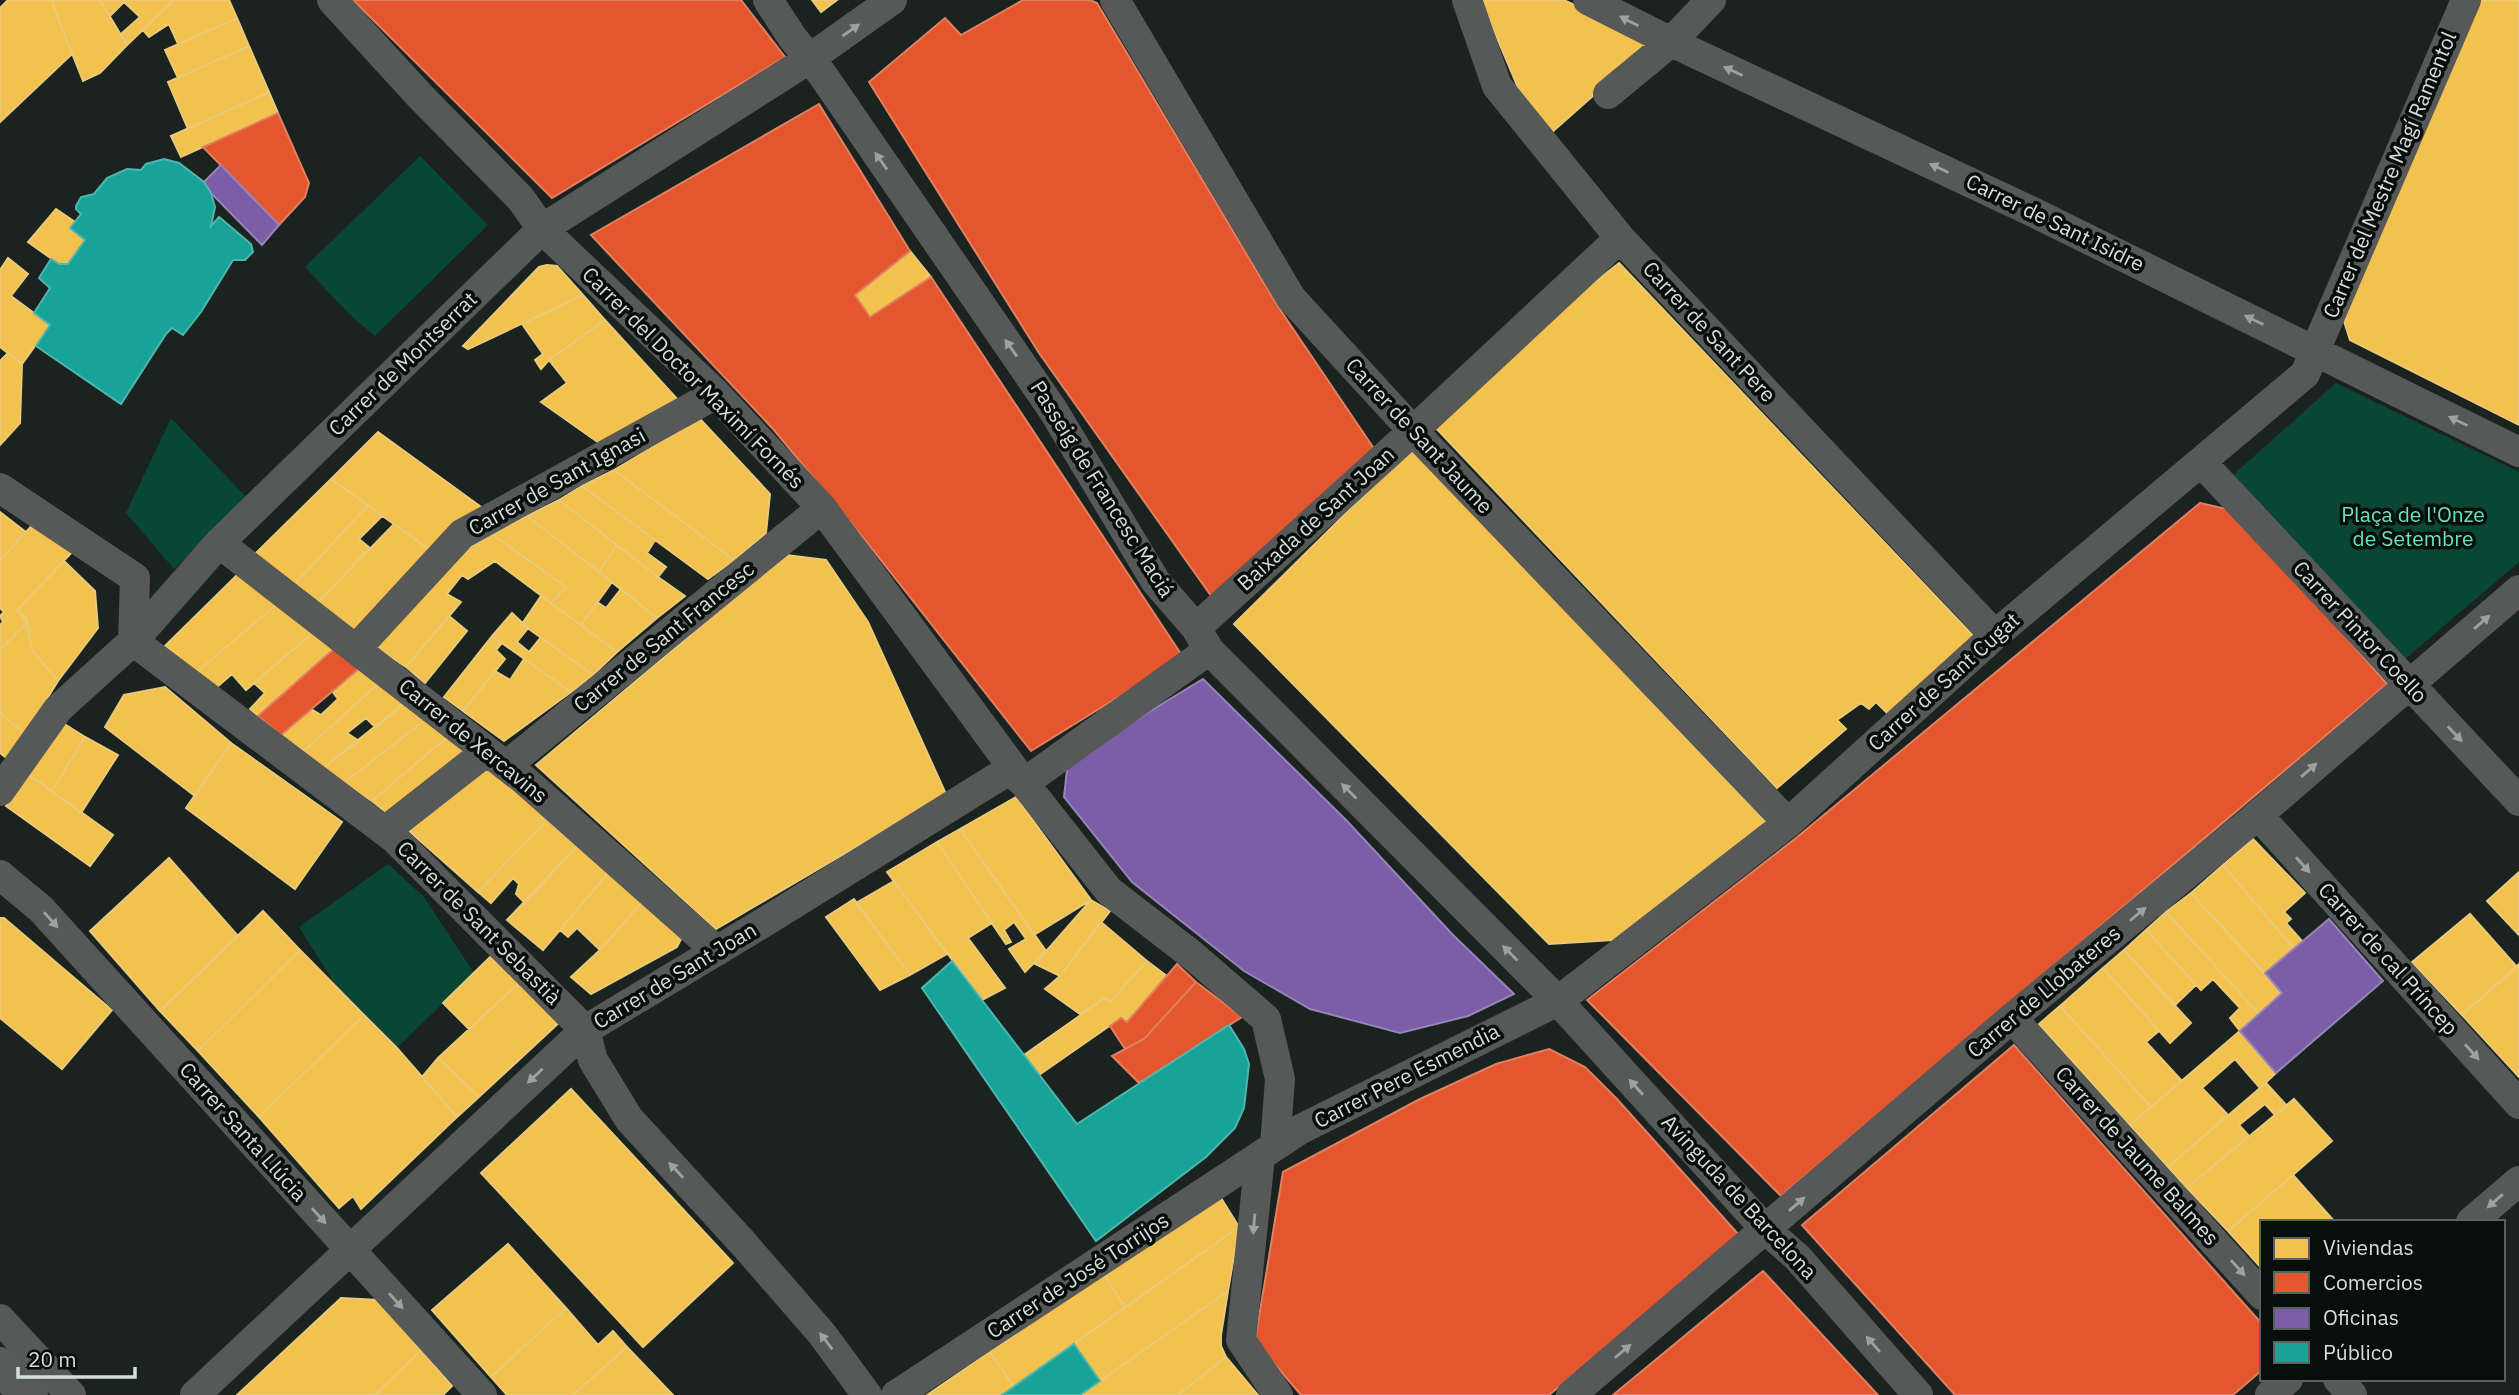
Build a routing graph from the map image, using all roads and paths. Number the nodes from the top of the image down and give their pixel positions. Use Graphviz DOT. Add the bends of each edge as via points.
graph roads {
  1 [pos="332,0"];
  2 [pos="768,0"];
  3 [pos="892,0"];
  4 [pos="1115,0"];
  5 [pos="1467,0"];
  6 [pos="1588,0"];
  7 [pos="1711,0"];
  8 [pos="2466,0"];
  9 [pos="1671,42"];
  10 [pos="809,59"];
  11 [pos="1608,94"];
  12 [pos="542,229"];
  13 [pos="1620,238"];
  14 [pos="2315,351"];
  15 [pos="716,394"];
  16 [pos="1413,431"];
  17 [pos="2519,452"];
  18 [pos="2201,462"];
  19 [pos="0,488"];
  20 [pos="822,508"];
  21 [pos="219,543"];
  22 [pos="2519,590"];
  23 [pos="1996,635"];
  24 [pos="1203,639"];
  25 [pos="133,642"];
  26 [pos="356,649"];
  27 [pos="2408,685"];
  28 [pos="497,758"];
  29 [pos="1024,783"];
  30 [pos="0,791"];
  31 [pos="2519,801"];
  32 [pos="2258,815"];
  33 [pos="1788,823"];
  34 [pos="384,831"];
  35 [pos="0,875"];
  36 [pos="717,951"];
  37 [pos="1558,1001"];
  38 [pos="2011,1018"];
  39 [pos="585,1030"];
  40 [pos="2519,1104"];
  41 [pos="1268,1151"];
  42 [pos="2519,1181"];
  43 [pos="2473,1220"];
  44 [pos="1766,1230"];
  45 [pos="350,1251"];
  46 [pos="2260,1293"];
  47 [pos="0,1319"];
  48 [pos="0,1366"];
  49 [pos="2286,1381"];
  50 [pos="2340,1381"];
  51 [pos="29,1395"];
  52 [pos="71,1395"];
  53 [pos="195,1395"];
  54 [pos="482,1395"];
  55 [pos="867,1395"];
  56 [pos="896,1395"];
  57 [pos="1278,1395"];
  58 [pos="1571,1395"];
  59 [pos="1918,1395"];
  60 [pos="2270,1395"];
  61 [pos="2352,1395"];
  1 -- 12 [label="street, Carrer del Doctor Maximí Fornés" via="522,200"];
  2 -- 10 [label="street, Passeig de Francesc Maciá"];
  10 -- 3 [label="street, Carrer de Montserrat, one-way"];
  4 -- 16 [label="street, Carrer de Sant Jaume" via="1291,298"];
  5 -- 13 [label="street, Carrer de Sant Pere" via="1497,86"];
  9 -- 6 [label="street, Carrer de Sant Isidre, one-way"];
  7 -- 9 [label="street"];
  8 -- 14 [label="street, Carrer del Mestre Magí Ramentol"];
  9 -- 11 [label="street"];
  14 -- 9 [label="street, Carrer de Sant Isidre, one-way"];
  10 -- 12 [label="street, Carrer de Montserrat"];
  24 -- 10 [label="street, Passeig de Francesc Maciá, one-way" via="1156,582 1053,410"];
  12 -- 15 [label="street, Carrer del Doctor Maximí Fornés"];
  12 -- 21 [label="street, Carrer de Montserrat"];
  13 -- 16 [label="street, Baixada de Sant Joan"];
  13 -- 23 [label="street, Carrer de Sant Pere"];
  17 -- 14 [label="street, Carrer de Sant Isidre, one-way"];
  14 -- 18 [label="street, Carrer de Sant Cugat" via="2305,374"];
  15 -- 20 [label="street, Carrer del Doctor Maximí Fornés"];
  15 -- 26 [label="street, Carrer de Sant Ignasi" via="462,534"];
  16 -- 24 [label="street, Baixada de Sant Joan"];
  16 -- 33 [label="street, Carrer de Sant Jaume"];
  18 -- 23 [label="street, Carrer de Sant Cugat"];
  18 -- 27 [label="street, Carrer Pintor Coello"];
  19 -- 25 [label="street" via="135,578"];
  20 -- 28 [label="street, Carrer de Sant Francesc"];
  20 -- 29 [label="street, Carrer del Doctor Maximí Fornés"];
  21 -- 25 [label="street, Carrer de Montserrat"];
  21 -- 26 [label="street, Carrer de Xercavins"];
  27 -- 22 [label="street, Carrer de Llobateres, one-way"];
  23 -- 33 [label="street, Carrer de Sant Cugat"];
  24 -- 29 [label="street"];
  37 -- 24 [label="street, Passeig de Francesc Maciá, one-way"];
  25 -- 30 [label="street, Carrer de Montserrat" via="58,709"];
  25 -- 34 [label="street, Carrer de Sant Sebastià"];
  26 -- 28 [label="street, Carrer de Xercavins"];
  27 -- 31 [label="street, Carrer Pintor Coello, one-way"];
  32 -- 27 [label="street, Carrer de Llobateres, one-way"];
  28 -- 34 [label="street, Carrer de Sant Francesc"];
  28 -- 36 [label="street, Carrer de Xercavins"];
  29 -- 36 [label="street, Carrer de Sant Joan" via="1009,770"];
  29 -- 41 [label="street, Carrer del Doctor Maximí Fornés" via="1109,891 1266,1019 1280,1079"];
  38 -- 32 [label="street, Carrer de Llobateres, one-way"];
  32 -- 40 [label="street, Carrer de cal Príncep, one-way"];
  33 -- 37 [label="street, Carrer de Sant Cugat"];
  34 -- 39 [label="street, Carrer de Sant Sebastià"];
  35 -- 45 [label="street, Carrer Santa Llúcia, one-way" via="41,909"];
  36 -- 39 [label="street, Carrer de Sant Joan"];
  37 -- 41 [label="street, Carrer Pere Esmendia" via="1301,1129"];
  44 -- 37 [label="street, Avinguda de Barcelona, one-way"];
  44 -- 38 [label="street, Carrer de Llobateres, one-way"];
  38 -- 46 [label="street, Carrer de Jaume Balmes, one-way"];
  39 -- 45 [label="street, Carrer de Sant Joan, one-way"];
  55 -- 39 [label="street, Carrer de Sant Sebastià, one-way" via="822,1334 742,1241 629,1119 593,1060"];
  41 -- 56 [label="street, Carrer de José Torrijos"];
  41 -- 57 [label="street, Carrer del Doctor Maximí Fornés, one-way" via="1241,1340"];
  42 -- 43 [label="street, one-way"];
  58 -- 44 [label="street, Carrer de Llobateres, one-way"];
  59 -- 44 [label="street, Avinguda de Barcelona, one-way" via="1797,1257"];
  45 -- 53 [label="street, Carrer de Sant Joan"];
  45 -- 54 [label="street, Carrer Santa Llúcia, one-way"];
  47 -- 52 [label="street"];
  48 -- 51 [label="main road"];
  49 -- 60 [label="street"];
  50 -- 61 [label="street"];
}
